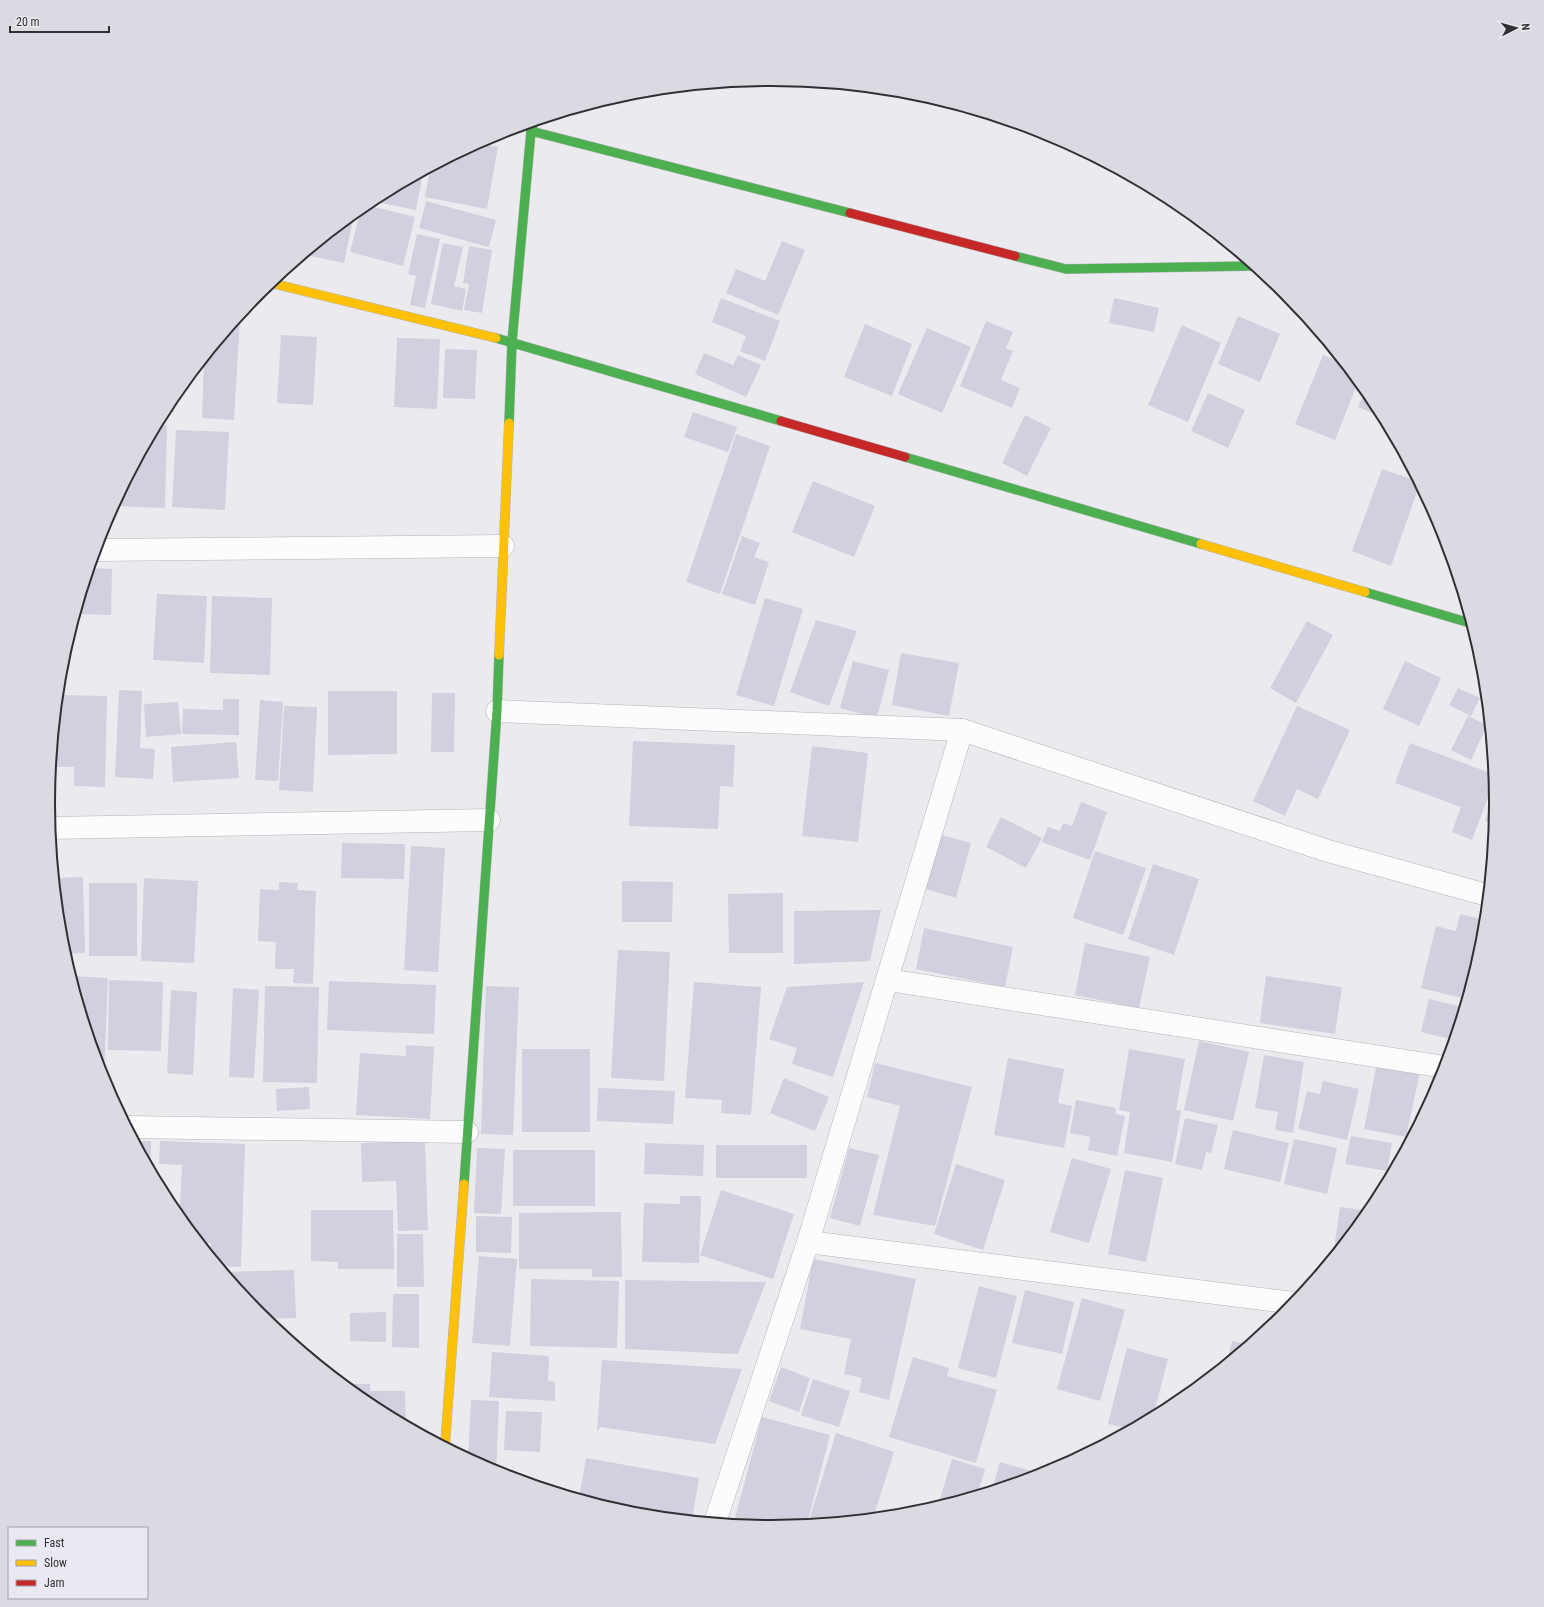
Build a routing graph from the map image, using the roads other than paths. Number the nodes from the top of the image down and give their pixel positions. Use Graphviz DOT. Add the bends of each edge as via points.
graph roads {
  1 [pos="533,128"];
  2 [pos="528,130"];
  3 [pos="1247,266"];
  4 [pos="278,285"];
  5 [pos="512,342"];
  6 [pos="504,546"];
  7 [pos="102,550"];
  8 [pos="1466,622"];
  9 [pos="496,711"];
  10 [pos="962,730"];
  11 [pos="489,820"];
  12 [pos="56,828"];
  13 [pos="1483,894"];
  14 [pos="888,980"];
  15 [pos="1439,1066"];
  16 [pos="132,1127"];
  17 [pos="467,1132"];
  18 [pos="808,1242"];
  19 [pos="1286,1302"];
  20 [pos="445,1442"];
  21 [pos="716,1518"];
  1 -- 3 [label="street" via="1066,269"];
  2 -- 5 [label="street"];
  4 -- 5 [label="street"];
  5 -- 6 [label="street"];
  5 -- 8 [label="street"];
  6 -- 7 [label="street"];
  6 -- 9 [label="street"];
  9 -- 10 [label="street"];
  9 -- 11 [label="street"];
  10 -- 13 [label="street" via="1328,851"];
  10 -- 14 [label="street"];
  11 -- 12 [label="street"];
  11 -- 17 [label="street"];
  14 -- 15 [label="street"];
  14 -- 18 [label="street"];
  16 -- 17 [label="street"];
  17 -- 20 [label="street"];
  18 -- 19 [label="street"];
  18 -- 21 [label="street"];
}
